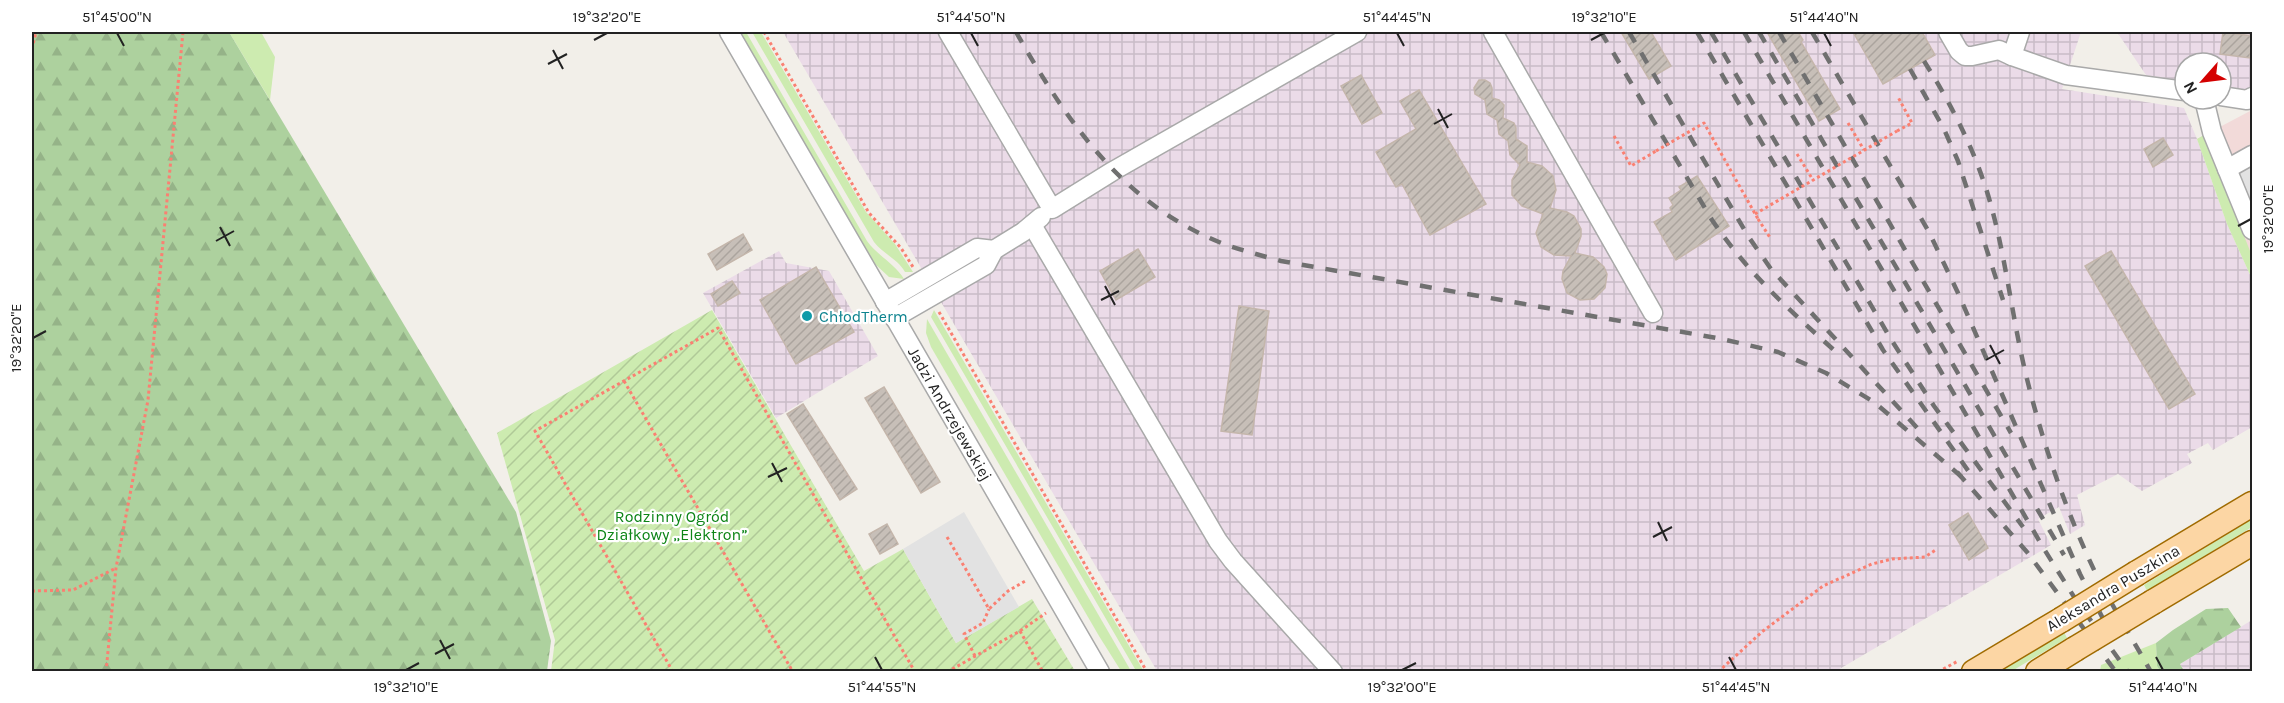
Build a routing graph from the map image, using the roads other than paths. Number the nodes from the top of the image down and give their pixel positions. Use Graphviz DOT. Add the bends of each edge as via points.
graph roads {
  1 [pos="729,32"];
  2 [pos="948,32"];
  3 [pos="1357,32"];
  4 [pos="1493,32"];
  5 [pos="1948,32"];
  6 [pos="2020,32"];
  7 [pos="2012,56"];
  8 [pos="2173,89"];
  9 [pos="2253,97"];
  10 [pos="2233,98"];
  11 [pos="2207,111"];
  12 [pos="2253,155"];
  13 [pos="2227,169"];
  14 [pos="1052,209"];
  15 [pos="1032,225"];
  16 [pos="2253,230"];
  17 [pos="926,290"];
  18 [pos="885,302"];
  19 [pos="1653,313"];
  20 [pos="894,318"];
  21 [pos="2253,504"];
  22 [pos="2253,543"];
  23 [pos="1100,672"];
  24 [pos="1333,672"];
  25 [pos="1974,672"];
  26 [pos="2038,672"];
  1 -- 18 [label="street, Jadzi Andrzejewskiej"];
  2 -- 14 [label="street"];
  3 -- 14 [label="street"];
  4 -- 19 [label="street"];
  5 -- 7 [label="street" via="1965,56 1999,50"];
  6 -- 7 [label="street"];
  7 -- 8 [label="street" via="2066,75"];
  9 -- 10 [label="street"];
  11 -- 13 [label="street"];
  12 -- 13 [label="street"];
  13 -- 16 [label="street"];
  14 -- 15 [label="street"];
  15 -- 17 [label="street" via="994,250 977,249"];
  15 -- 24 [label="street" via="1218,541"];
  17 -- 18 [label="street"];
  17 -- 20 [label="street"];
  18 -- 20 [label="street, Jadzi Andrzejewskiej"];
  20 -- 23 [label="street, Jadzi Andrzejewskiej"];
  21 -- 25 [label="main road, Aleksandra Puszkina, bridge"];
  22 -- 26 [label="main road, Aleksandra Puszkina, bridge"];
}
